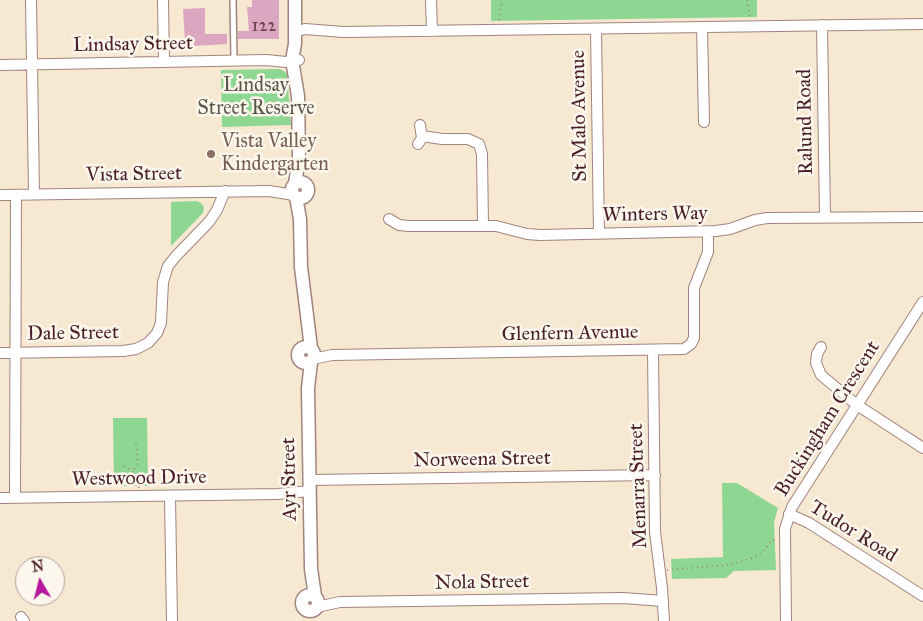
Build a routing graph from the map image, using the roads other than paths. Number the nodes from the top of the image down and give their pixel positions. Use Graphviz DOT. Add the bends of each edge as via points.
graph roads {
  1 [pos="31,0"];
  2 [pos="163,0"];
  3 [pos="233,0"];
  4 [pos="297,0"];
  5 [pos="431,0"];
  6 [pos="923,24"];
  7 [pos="822,25"];
  8 [pos="702,27"];
  9 [pos="596,29"];
  10 [pos="432,31"];
  11 [pos="298,32"];
  12 [pos="294,60"];
  13 [pos="234,61"];
  14 [pos="164,62"];
  15 [pos="32,64"];
  16 [pos="0,65"];
  17 [pos="704,122"];
  18 [pos="420,125"];
  19 [pos="298,190"];
  20 [pos="225,192"];
  21 [pos="34,194"];
  22 [pos="0,195"];
  23 [pos="16,195"];
  24 [pos="825,217"];
  25 [pos="923,217"];
  26 [pos="389,219"];
  27 [pos="483,226"];
  28 [pos="708,232"];
  29 [pos="599,234"];
  30 [pos="923,302"];
  31 [pos="821,347"];
  32 [pos="653,351"];
  33 [pos="0,353"];
  34 [pos="15,353"];
  35 [pos="308,355"];
  36 [pos="857,405"];
  37 [pos="923,448"];
  38 [pos="655,475"];
  39 [pos="309,489"];
  40 [pos="170,496"];
  41 [pos="0,498"];
  42 [pos="15,498"];
  43 [pos="789,514"];
  44 [pos="923,596"];
  45 [pos="663,597"];
  46 [pos="312,607"];
  47 [pos="172,621"];
  48 [pos="664,621"];
  49 [pos="786,621"];
  1 -- 15 [label="street"];
  2 -- 14 [label="street"];
  3 -- 13 [label="lane"];
  4 -- 11 [label="street, Ayr Street"];
  5 -- 10 [label="street"];
  6 -- 7 [label="street"];
  7 -- 8 [label="street"];
  7 -- 24 [label="street, Ralund Road"];
  8 -- 9 [label="street"];
  8 -- 17 [label="street"];
  9 -- 10 [label="street"];
  9 -- 29 [label="street, St Malo Avenue"];
  10 -- 11 [label="street"];
  11 -- 12 [label="street, Ayr Street"];
  12 -- 13 [label="street, Lindsay Street"];
  12 -- 19 [label="street, Ayr Street" via="300,76"];
  13 -- 14 [label="street, Lindsay Street"];
  14 -- 15 [label="street, Lindsay Street"];
  15 -- 16 [label="street, Lindsay Street"];
  15 -- 21 [label="street"];
  18 -- 27 [label="street" via="420,140 468,139 479,144 482,154"];
  19 -- 20 [label="street, Vista Street"];
  19 -- 35 [label="street, Ayr Street" via="307,316 304,336"];
  20 -- 21 [label="street, Vista Street"];
  20 -- 34 [label="street, Dale Street" via="209,222 168,266 163,282 161,323 148,343 123,351"];
  21 -- 23 [label="street, Vista Street"];
  22 -- 23 [label="street, Vista Street"];
  23 -- 34 [label="street"];
  24 -- 25 [label="street, Winters Way"];
  24 -- 28 [label="street, Winters Way" via="760,219"];
  26 -- 27 [label="street, Winters Way" via="409,226"];
  27 -- 29 [label="street, Winters Way" via="533,234"];
  28 -- 29 [label="street, Winters Way"];
  28 -- 32 [label="street, Glenfern Avenue" via="708,252 694,288 693,341 684,349"];
  30 -- 36 [label="street, Buckingham Crescent"];
  31 -- 36 [label="street" via="816,359 818,371"];
  32 -- 35 [label="street, Glenfern Avenue"];
  32 -- 38 [label="street, Menarra Street"];
  33 -- 34 [label="street, Dale Street"];
  34 -- 42 [label="street"];
  35 -- 39 [label="street, Ayr Street"];
  36 -- 37 [label="street"];
  36 -- 43 [label="street, Buckingham Crescent" via="800,491"];
  38 -- 39 [label="street, Norweena Street"];
  38 -- 45 [label="street, Menarra Street" via="655,532"];
  39 -- 40 [label="street, Westwood Drive" via="292,496"];
  39 -- 46 [label="street, Ayr Street"];
  40 -- 42 [label="street, Westwood Drive"];
  40 -- 47 [label="street"];
  41 -- 42 [label="street, Westwood Drive"];
  43 -- 44 [label="street, Tudor Road" via="809,523"];
  43 -- 49 [label="street, Buckingham Crescent" via="785,534"];
  45 -- 46 [label="street, Nola Street" via="340,602"];
  45 -- 48 [label="street, Menarra Street"];
}
